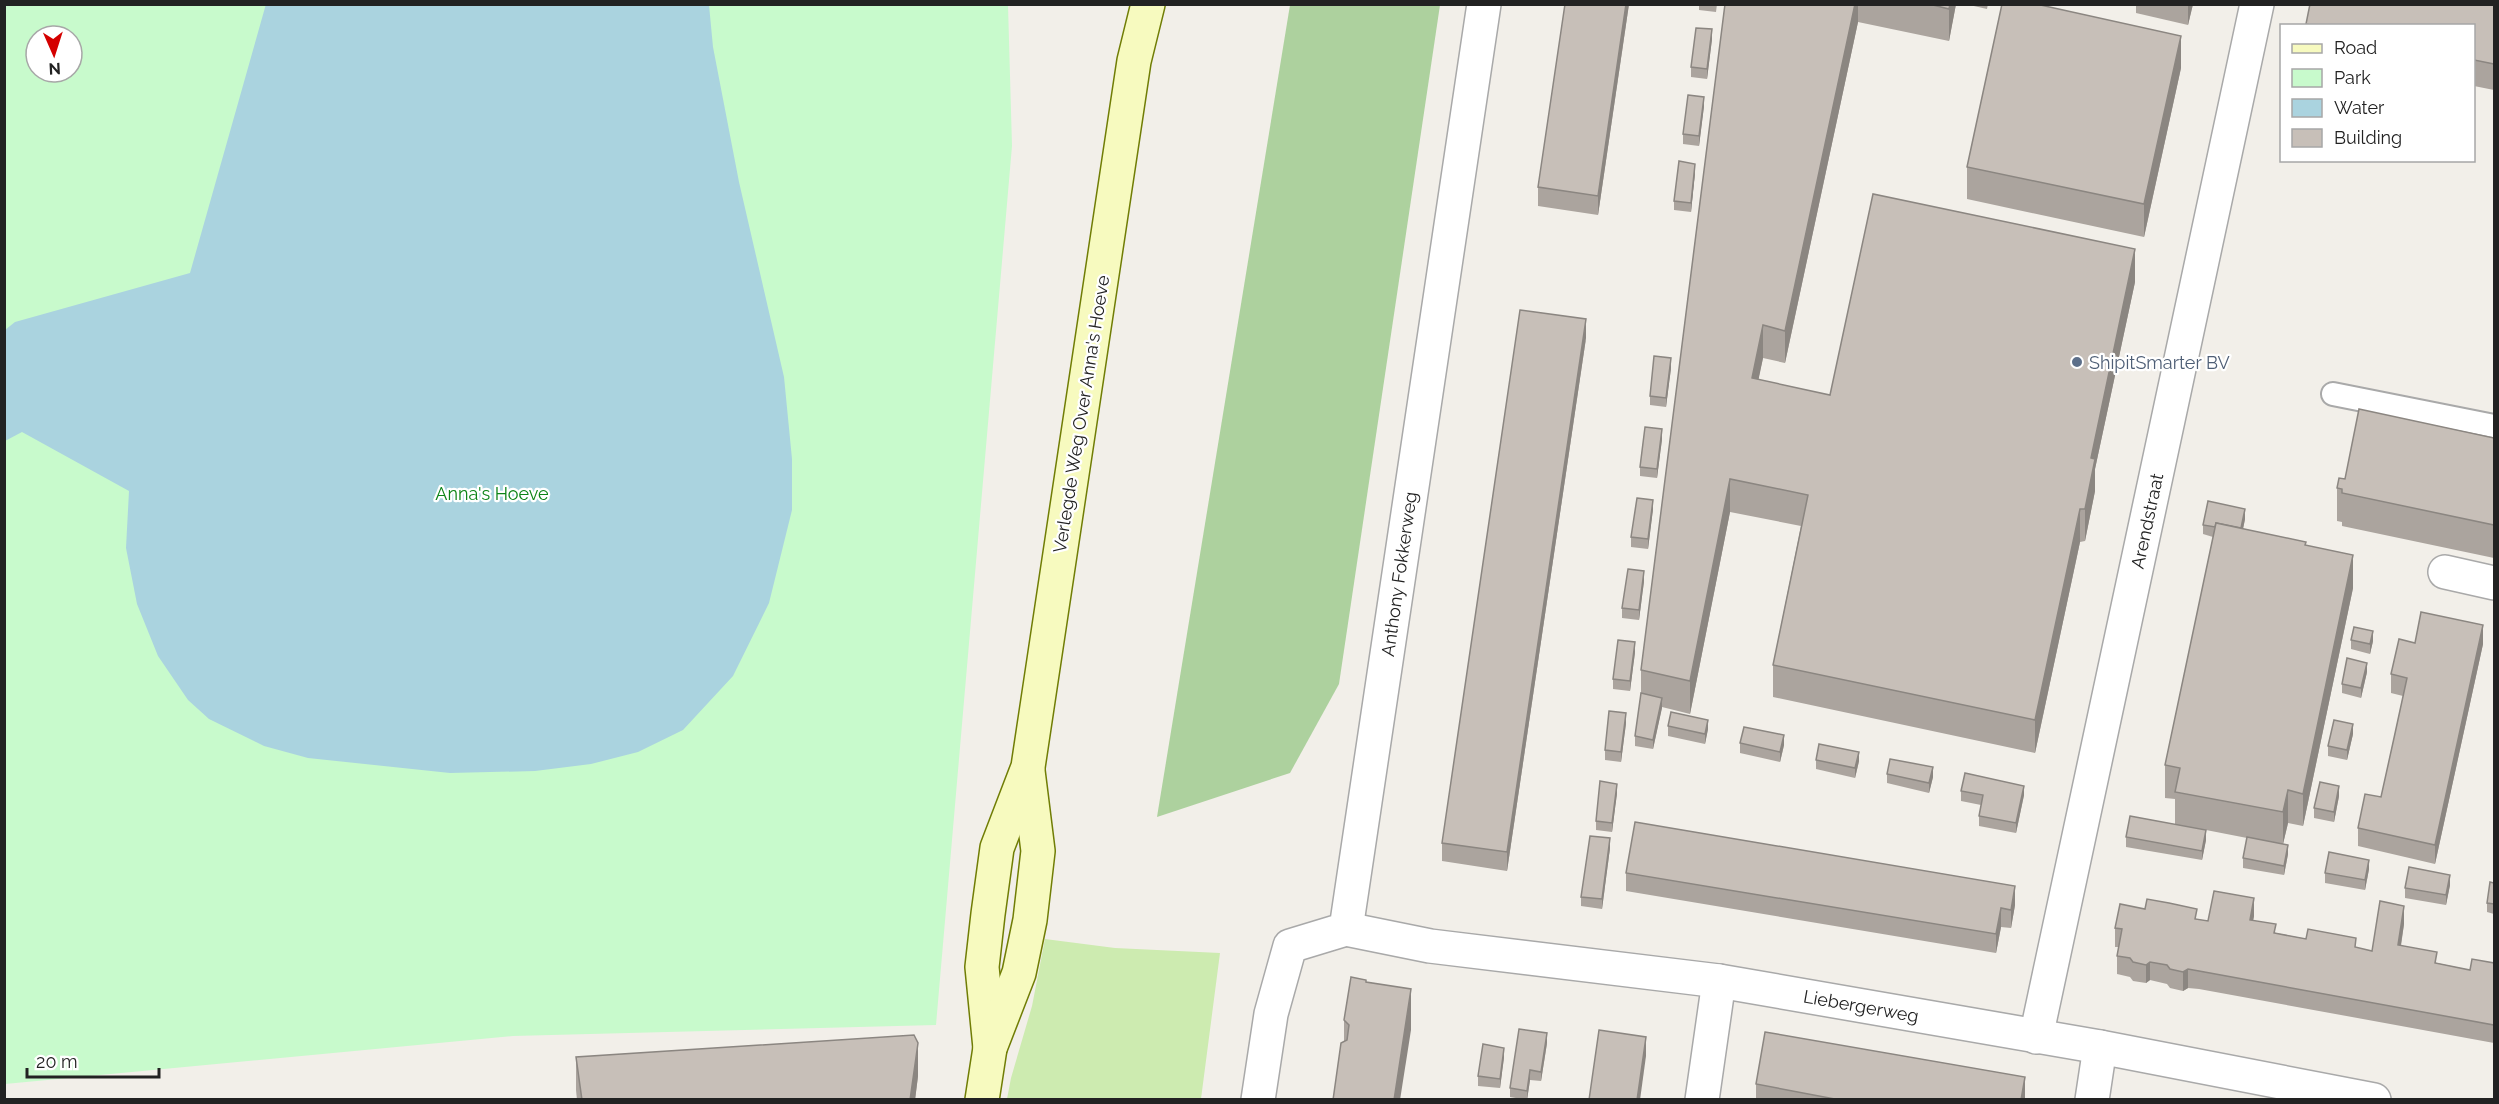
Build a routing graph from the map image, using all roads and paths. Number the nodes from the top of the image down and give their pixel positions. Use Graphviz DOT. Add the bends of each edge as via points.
graph roads {
  1 [pos="1129,4"];
  2 [pos="1148,4"];
  3 [pos="1484,4"];
  4 [pos="2257,4"];
  5 [pos="1134,61"];
  6 [pos="2333,394"];
  7 [pos="2494,426"];
  8 [pos="2445,572"];
  9 [pos="2494,583"];
  10 [pos="1346,930"];
  11 [pos="1719,981"];
  12 [pos="2036,1037"];
  13 [pos="2100,1047"];
  14 [pos="982,1100"];
  15 [pos="1258,1100"];
  16 [pos="1702,1100"];
  17 [pos="2092,1100"];
  18 [pos="2374,1100"];
  1 -- 5 [label="main road, Verlegde Weg Over Anna's Hoeve"];
  2 -- 5 [label="main road, Verlegde Weg Over Anna's Hoeve"];
  3 -- 10 [label="street, Anthony Fokkerweg"];
  4 -- 12 [label="street, Arendstraat"];
  5 -- 14 [label="main road, Verlegde Weg Over Anna's Hoeve" via="1028,767 1038,851 1030,920 1019,973 990,1048"];
  6 -- 7 [label="lane"];
  8 -- 9 [label="street"];
  10 -- 11 [label="street, Liebergerweg" via="1430,946"];
  10 -- 15 [label="street" via="1290,946 1271,1014"];
  11 -- 12 [label="street, Liebergerweg"];
  11 -- 16 [label="street"];
  12 -- 13 [label="street, Liebergerweg"];
  13 -- 17 [label="street"];
  13 -- 18 [label="street, Liebergerweg"];
}
